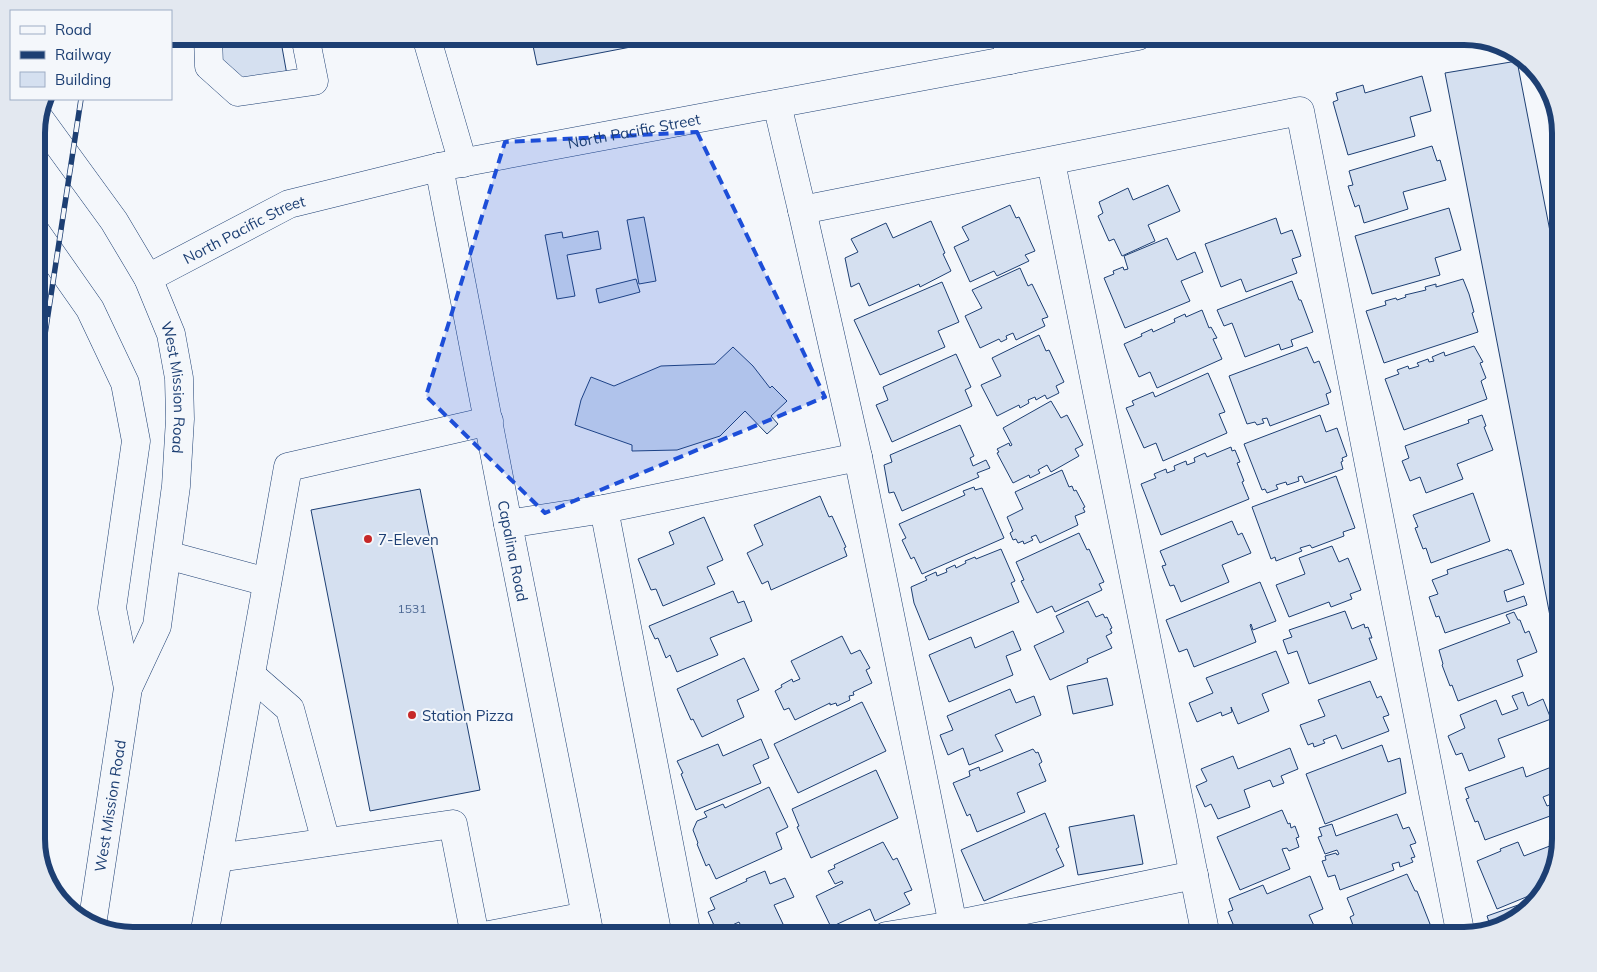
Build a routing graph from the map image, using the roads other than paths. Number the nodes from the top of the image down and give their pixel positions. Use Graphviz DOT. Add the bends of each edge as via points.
graph roads {
  1 [pos="209,45"];
  2 [pos="307,45"];
  3 [pos="428,45"];
  4 [pos="1040,45"];
  5 [pos="1008,48"];
  6 [pos="777,104"];
  7 [pos="45,126"];
  8 [pos="1051,162"];
  9 [pos="451,165"];
  10 [pos="802,210"];
  11 [pos="45,245"];
  12 [pos="148,278"];
  13 [pos="489,421"];
  14 [pos="858,457"];
  15 [pos="604,509"];
  16 [pos="508,524"];
  17 [pos="167,555"];
  18 [pos="267,582"];
  19 [pos="251,675"];
  20 [pos="128,688"];
  21 [pos="326,842"];
  22 [pos="218,858"];
  23 [pos="1194,875"];
  24 [pos="93,917"];
  25 [pos="953,925"];
  26 [pos="588,926"];
  27 [pos="206,927"];
  28 [pos="473,927"];
  29 [pos="685,927"];
  30 [pos="941,927"];
  31 [pos="1204,927"];
  32 [pos="1459,927"];
  1 -- 2 [label="street" via="210,66 238,92 314,81"];
  3 -- 9 [label="street, Capalina Road"];
  4 -- 5 [label="street, North Pacific Street"];
  5 -- 6 [label="street, North Pacific Street"];
  6 -- 9 [label="street, North Pacific Street"];
  6 -- 10 [label="street"];
  7 -- 12 [label="street, West Mission Road" via="114,221"];
  8 -- 10 [label="street"];
  8 -- 23 [label="street"];
  8 -- 32 [label="street" via="1300,112"];
  9 -- 12 [label="street, North Pacific Street" via="289,204"];
  9 -- 13 [label="street, Capalina Road"];
  10 -- 14 [label="street"];
  11 -- 20 [label="street, West Mission Road" via="90,309 125,383 136,441 112,608"];
  12 -- 17 [label="street, West Mission Road" via="171,334 179,378 176,486"];
  13 -- 16 [label="street, Capalina Road"];
  13 -- 18 [label="street" via="288,467"];
  14 -- 15 [label="street"];
  14 -- 25 [label="street"];
  15 -- 16 [label="street"];
  15 -- 29 [label="street"];
  16 -- 26 [label="street, Capalina Road"];
  17 -- 18 [label="street"];
  17 -- 20 [label="street, West Mission Road" via="157,626"];
  18 -- 19 [label="street"];
  19 -- 21 [label="street" via="290,709"];
  19 -- 22 [label="street"];
  20 -- 24 [label="street, West Mission Road"];
  21 -- 22 [label="street"];
  21 -- 28 [label="street" via="453,824"];
  22 -- 27 [label="street"];
  23 -- 25 [label="street"];
  23 -- 31 [label="street"];
  25 -- 30 [label="street"];
}
